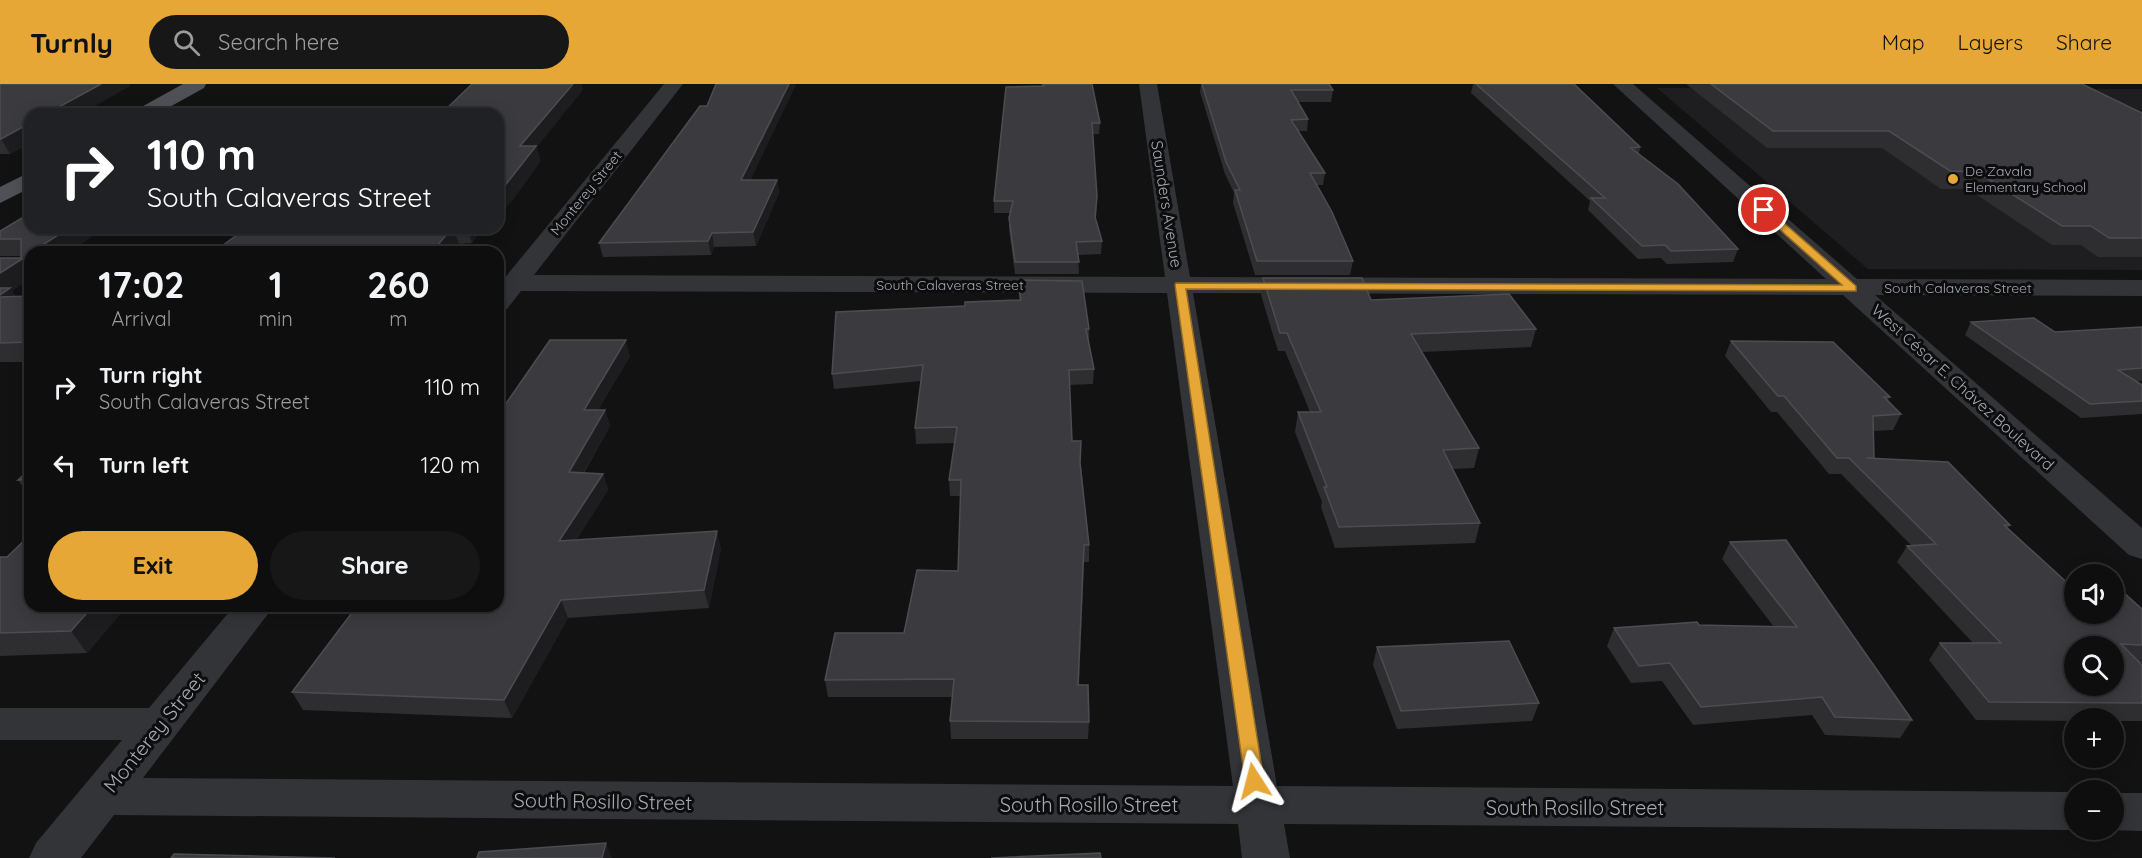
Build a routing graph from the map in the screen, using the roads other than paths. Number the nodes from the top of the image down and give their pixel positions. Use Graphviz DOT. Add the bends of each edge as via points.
graph roads {
  1 [pos="197,84"];
  2 [pos="674,84"];
  3 [pos="1148,84"];
  4 [pos="1622,84"];
  5 [pos="154,108"];
  6 [pos="24,182"];
  7 [pos="0,196"];
  8 [pos="509,281"];
  9 [pos="1180,285"];
  10 [pos="1852,288"];
  11 [pos="2142,288"];
  12 [pos="2142,547"];
  13 [pos="250,612"];
  14 [pos="0,724"];
  15 [pos="160,724"];
  16 [pos="103,796"];
  17 [pos="1258,804"];
  18 [pos="2064,812"];
  19 [pos="2124,812"];
  20 [pos="2142,812"];
  21 [pos="53,858"];
  22 [pos="1266,858"];
  1 -- 5 [label="main road"];
  2 -- 8 [label="street, Monterey Street"];
  3 -- 9 [label="street, Saunders Avenue"];
  4 -- 10 [label="street, West César E. Chávez Boulevard"];
  6 -- 7 [label="main road"];
  8 -- 9 [label="street, South Calaveras Street"];
  9 -- 10 [label="street, South Calaveras Street"];
  9 -- 17 [label="street, Saunders Avenue"];
  10 -- 11 [label="street, South Calaveras Street"];
  10 -- 12 [label="street, West César E. Chávez Boulevard"];
  13 -- 15 [label="street, Monterey Street"];
  14 -- 15 [label="street"];
  15 -- 16 [label="street, Monterey Street"];
  16 -- 17 [label="street, South Rosillo Street"];
  16 -- 21 [label="street, Monterey Street"];
  17 -- 18 [label="street, South Rosillo Street"];
  17 -- 22 [label="street, Saunders Avenue"];
  19 -- 20 [label="street"];
}
